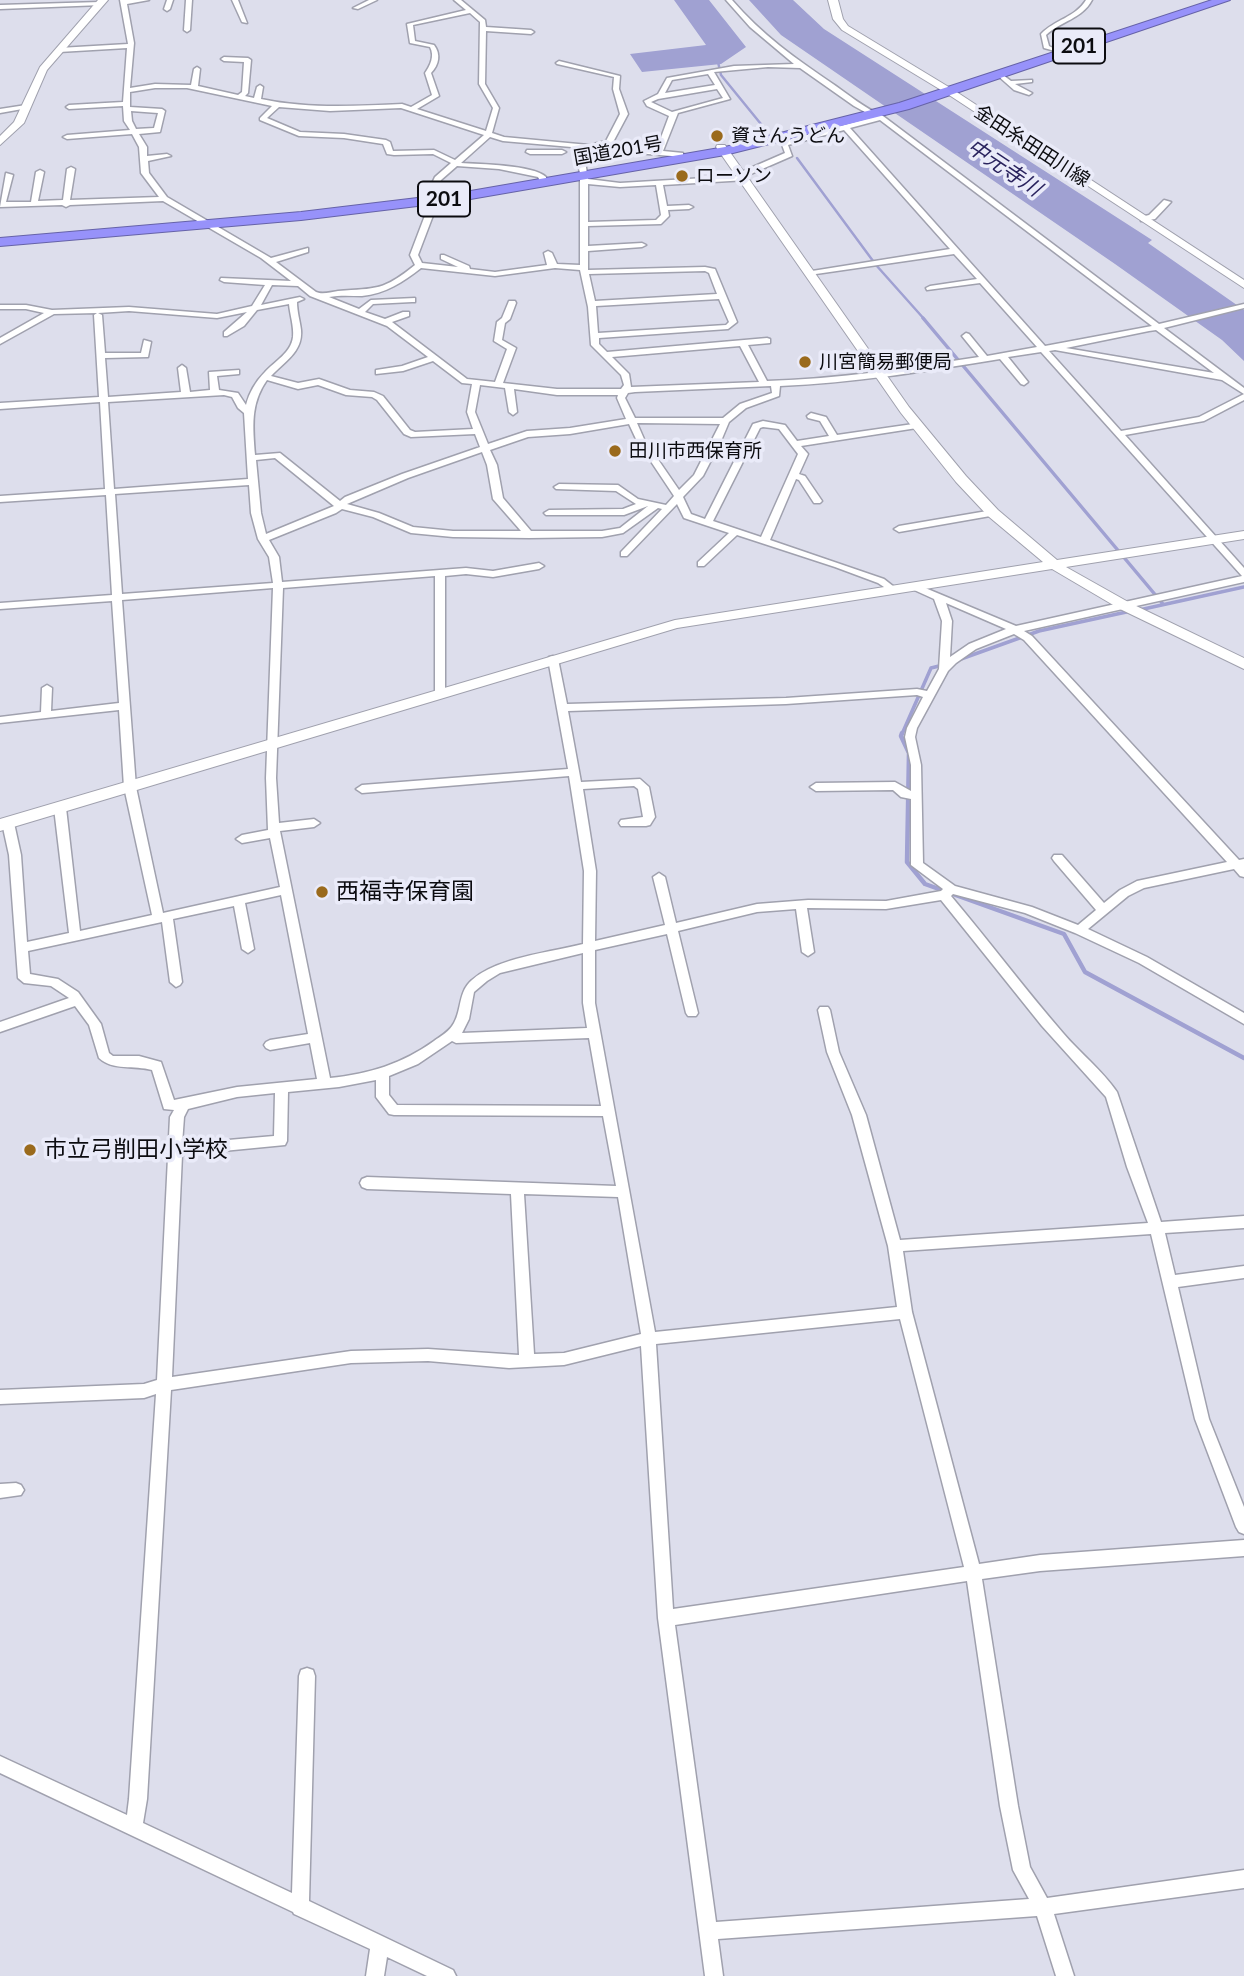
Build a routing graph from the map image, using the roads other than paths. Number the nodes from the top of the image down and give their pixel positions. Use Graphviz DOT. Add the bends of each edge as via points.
graph roads {
  1 [pos="146,0"];
  2 [pos="170,0"];
  3 [pos="189,0"];
  4 [pos="235,0"];
  5 [pos="374,0"];
  6 [pos="457,0"];
  7 [pos="729,0"];
  8 [pos="833,0"];
  9 [pos="1089,0"];
  10 [pos="1211,0"];
  11 [pos="1224,0"];
  12 [pos="124,1"];
  13 [pos="102,2"];
  14 [pos="0,7"];
  15 [pos="356,8"];
  16 [pos="167,9"];
  17 [pos="472,11"];
  18 [pos="245,22"];
  19 [pos="484,29"];
  20 [pos="187,30"];
  21 [pos="531,32"];
  22 [pos="130,46"];
  23 [pos="59,50"];
  24 [pos="1053,50"];
  25 [pos="224,58"];
  26 [pos="559,63"];
  27 [pos="801,66"];
  28 [pos="197,69"];
  29 [pos="710,71"];
  30 [pos="1004,78"];
  31 [pos="1030,81"];
  32 [pos="720,86"];
  33 [pos="194,87"];
  34 [pos="260,87"];
  35 [pos="127,90"];
  36 [pos="939,91"];
  37 [pos="1029,93"];
  38 [pos="240,97"];
  39 [pos="655,97"];
  40 [pos="257,102"];
  41 [pos="277,105"];
  42 [pos="26,107"];
  43 [pos="69,107"];
  44 [pos="128,107"];
  45 [pos="413,108"];
  46 [pos="0,111"];
  47 [pos="875,112"];
  48 [pos="673,115"];
  49 [pos="846,128"];
  50 [pos="157,130"];
  51 [pos="135,133"];
  52 [pos="488,135"];
  53 [pos="67,137"];
  54 [pos="0,142"];
  55 [pos="141,143"];
  56 [pos="585,149"];
  57 [pos="723,149"];
  58 [pos="530,152"];
  59 [pos="659,152"];
  60 [pos="680,155"];
  61 [pos="167,156"];
  62 [pos="145,159"];
  63 [pos="456,162"];
  64 [pos="71,169"];
  65 [pos="40,172"];
  66 [pos="9,175"];
  67 [pos="743,176"];
  68 [pos="584,177"];
  69 [pos="544,179"];
  70 [pos="659,182"];
  71 [pos="432,192"];
  72 [pos="164,200"];
  73 [pos="1167,202"];
  74 [pos="0,205"];
  75 [pos="34,205"];
  76 [pos="66,205"];
  77 [pos="433,205"];
  78 [pos="689,207"];
  79 [pos="664,208"];
  80 [pos="1144,219"];
  81 [pos="200,221"];
  82 [pos="583,225"];
  83 [pos="0,239"];
  84 [pos="642,246"];
  85 [pos="583,249"];
  86 [pos="955,251"];
  87 [pos="548,253"];
  88 [pos="444,257"];
  89 [pos="309,260"];
  90 [pos="270,261"];
  91 [pos="419,265"];
  92 [pos="555,267"];
  93 [pos="584,270"];
  94 [pos="463,271"];
  95 [pos="812,274"];
  96 [pos="224,280"];
  97 [pos="981,281"];
  98 [pos="269,284"];
  99 [pos="299,284"];
  100 [pos="1244,285"];
  101 [pos="929,287"];
  102 [pos="317,296"];
  103 [pos="722,296"];
  104 [pos="412,300"];
  105 [pos="293,301"];
  106 [pos="512,303"];
  107 [pos="591,304"];
  108 [pos="1244,306"];
  109 [pos="0,307"];
  110 [pos="255,308"];
  111 [pos="129,309"];
  112 [pos="360,312"];
  113 [pos="50,313"];
  114 [pos="406,314"];
  115 [pos="98,315"];
  116 [pos="385,322"];
  117 [pos="1163,325"];
  118 [pos="227,334"];
  119 [pos="593,336"];
  120 [pos="967,336"];
  121 [pos="0,341"];
  122 [pos="767,341"];
  123 [pos="147,342"];
  124 [pos="743,343"];
  125 [pos="1056,347"];
  126 [pos="1042,349"];
  127 [pos="605,355"];
  128 [pos="1001,355"];
  129 [pos="100,356"];
  130 [pos="434,358"];
  131 [pos="984,358"];
  132 [pos="182,368"];
  133 [pos="236,372"];
  134 [pos="379,372"];
  135 [pos="883,375"];
  136 [pos="266,377"];
  137 [pos="1227,378"];
  138 [pos="1024,382"];
  139 [pos="476,384"];
  140 [pos="770,385"];
  141 [pos="498,386"];
  142 [pos="509,386"];
  143 [pos="625,391"];
  144 [pos="215,393"];
  145 [pos="1244,394"];
  146 [pos="186,395"];
  147 [pos="102,400"];
  148 [pos="0,406"];
  149 [pos="247,411"];
  150 [pos="513,412"];
  151 [pos="811,416"];
  152 [pos="631,421"];
  153 [pos="724,421"];
  154 [pos="916,425"];
  155 [pos="477,431"];
  156 [pos="1118,434"];
  157 [pos="835,438"];
  158 [pos="795,444"];
  159 [pos="484,449"];
  160 [pos="252,458"];
  161 [pos="616,475"];
  162 [pos="793,476"];
  163 [pos="252,482"];
  164 [pos="559,487"];
  165 [pos="616,488"];
  166 [pos="109,492"];
  167 [pos="680,497"];
  168 [pos="0,499"];
  169 [pos="817,501"];
  170 [pos="651,504"];
  171 [pos="339,505"];
  172 [pos="669,507"];
  173 [pos="550,513"];
  174 [pos="993,513"];
  175 [pos="708,523"];
  176 [pos="899,529"];
  177 [pos="735,532"];
  178 [pos="529,535"];
  179 [pos="1244,535"];
  180 [pos="263,539"];
  181 [pos="1213,540"];
  182 [pos="764,542"];
  183 [pos="624,554"];
  184 [pos="701,564"];
  185 [pos="1055,564"];
  186 [pos="539,566"];
  187 [pos="440,573"];
  188 [pos="1244,577"];
  189 [pos="278,585"];
  190 [pos="915,587"];
  191 [pos="893,590"];
  192 [pos="116,597"];
  193 [pos="939,598"];
  194 [pos="0,606"];
  195 [pos="1125,606"];
  196 [pos="1016,630"];
  197 [pos="552,659"];
  198 [pos="1244,664"];
  199 [pos="944,668"];
  200 [pos="47,688"];
  201 [pos="440,693"];
  202 [pos="931,696"];
  203 [pos="125,706"];
  204 [pos="562,708"];
  205 [pos="46,715"];
  206 [pos="0,720"];
  207 [pos="273,744"];
  208 [pos="574,772"];
  209 [pos="130,786"];
  210 [pos="577,786"];
  211 [pos="816,787"];
  212 [pos="362,789"];
  213 [pos="916,796"];
  214 [pos="60,808"];
  215 [pos="314,823"];
  216 [pos="625,823"];
  217 [pos="4,824"];
  218 [pos="275,830"];
  219 [pos="242,839"];
  220 [pos="1058,858"];
  221 [pos="1242,867"];
  222 [pos="659,877"];
  223 [pos="286,890"];
  224 [pos="947,892"];
  225 [pos="239,900"];
  226 [pos="801,905"];
  227 [pos="1102,909"];
  228 [pos="163,917"];
  229 [pos="669,928"];
  230 [pos="1079,930"];
  231 [pos="75,936"];
  232 [pos="590,947"];
  233 [pos="22,948"];
  234 [pos="248,949"];
  235 [pos="808,952"];
  236 [pos="176,982"];
  237 [pos="78,1000"];
  238 [pos="824,1010"];
  239 [pos="692,1013"];
  240 [pos="1244,1019"];
  241 [pos="0,1027"];
  242 [pos="595,1034"];
  243 [pos="450,1035"];
  244 [pos="316,1037"];
  245 [pos="270,1045"];
  246 [pos="383,1072"];
  247 [pos="324,1082"];
  248 [pos="282,1087"];
  249 [pos="183,1106"];
  250 [pos="609,1111"];
  251 [pos="177,1150"];
  252 [pos="367,1183"];
  253 [pos="517,1188"];
  254 [pos="623,1192"];
  255 [pos="1244,1222"];
  256 [pos="1157,1229"];
  257 [pos="895,1246"];
  258 [pos="1244,1272"];
  259 [pos="1171,1282"];
  260 [pos="905,1312"];
  261 [pos="646,1339"];
  262 [pos="527,1361"];
  263 [pos="163,1385"];
  264 [pos="0,1397"];
  265 [pos="1244,1527"];
  266 [pos="1244,1548"];
  267 [pos="973,1572"];
  268 [pos="666,1618"];
  269 [pos="307,1676"];
  270 [pos="0,1764"];
  271 [pos="133,1828"];
  272 [pos="1244,1879"];
  273 [pos="1043,1907"];
  274 [pos="300,1908"];
  275 [pos="710,1931"];
  276 [pos="379,1946"];
  277 [pos="375,1976"];
  278 [pos="447,1976"];
  279 [pos="715,1976"];
  280 [pos="1065,1976"];
  1 -- 12 [label="street"];
  2 -- 16 [label="street"];
  3 -- 20 [label="street"];
  4 -- 18 [label="street"];
  5 -- 15 [label="street"];
  6 -- 17 [label="street"];
  7 -- 27 [label="street" via="752,26"];
  8 -- 36 [label="street, 金田糸田田川線" via="845,28"];
  9 -- 24 [label="street" via="1082,13 1055,24 1043,35 1046,47"];
  10 -- 24 [label="highway, 国道201号 / 201"];
  11 -- 30 [label="highway, 国道201号 / 201"];
  12 -- 22 [label="street"];
  13 -- 14 [label="street"];
  13 -- 23 [label="street"];
  17 -- 19 [label="street" via="483,21"];
  17 -- 45 [label="street" via="410,24 412,42 432,46 435,51 434,66 428,73 436,96"];
  19 -- 21 [label="street"];
  19 -- 52 [label="street" via="482,84 496,108"];
  22 -- 23 [label="street"];
  22 -- 35 [label="street"];
  23 -- 42 [label="street" via="43,69"];
  24 -- 36 [label="highway, 国道201号 / 201"];
  25 -- 38 [label="street" via="248,60"];
  26 -- 56 [label="street" via="617,75 624,114 609,142"];
  27 -- 29 [label="street"];
  27 -- 47 [label="street"];
  28 -- 33 [label="street"];
  29 -- 32 [label="street"];
  29 -- 39 [label="street" via="669,79"];
  30 -- 31 [label="street"];
  30 -- 36 [label="highway, 国道201号 / 201"];
  30 -- 37 [label="street"];
  32 -- 39 [label="street"];
  32 -- 48 [label="street" via="727,99"];
  33 -- 35 [label="street"];
  33 -- 38 [label="street"];
  34 -- 40 [label="street"];
  35 -- 44 [label="street"];
  36 -- 47 [label="highway, 国道201号 / 201"];
  36 -- 80 [label="street, 金田糸田田川線"];
  38 -- 40 [label="street"];
  39 -- 48 [label="street" via="647,101 649,105"];
  40 -- 41 [label="street"];
  41 -- 45 [label="street"];
  41 -- 63 [label="street" via="262,119 291,132 386,142 390,152 434,152"];
  42 -- 46 [label="street"];
  42 -- 54 [label="street" via="19,123"];
  43 -- 44 [label="street"];
  44 -- 50 [label="street" via="162,111"];
  44 -- 51 [label="street" via="128,121"];
  45 -- 52 [label="street"];
  47 -- 49 [label="street"];
  47 -- 57 [label="highway, 国道201号 / 201"];
  47 -- 117 [label="street"];
  48 -- 59 [label="street"];
  49 -- 67 [label="street" via="784,144 789,154"];
  49 -- 86 [label="street"];
  50 -- 51 [label="street"];
  50 -- 55 [label="street" via="154,140"];
  51 -- 53 [label="street"];
  51 -- 55 [label="street"];
  52 -- 56 [label="street"];
  52 -- 63 [label="street"];
  55 -- 62 [label="street"];
  56 -- 58 [label="street"];
  56 -- 59 [label="street"];
  56 -- 68 [label="street" via="580,165"];
  57 -- 60 [label="highway, 国道201号 / 201"];
  57 -- 67 [label="street"];
  57 -- 68 [label="highway, 国道201号 / 201"];
  59 -- 60 [label="street"];
  60 -- 68 [label="highway, 国道201号 / 201"];
  61 -- 62 [label="street"];
  62 -- 72 [label="street" via="145,173"];
  63 -- 69 [label="street"];
  63 -- 71 [label="street"];
  64 -- 76 [label="street"];
  65 -- 75 [label="street"];
  66 -- 74 [label="street"];
  67 -- 70 [label="street"];
  67 -- 95 [label="street"];
  68 -- 69 [label="highway, 国道201号 / 201"];
  68 -- 70 [label="street" via="620,185"];
  68 -- 81 [label="highway, 国道201号 / 201" via="301,216"];
  68 -- 82 [label="street"];
  69 -- 81 [label="highway, 国道201号 / 201" via="386,202"];
  70 -- 79 [label="street"];
  72 -- 76 [label="street"];
  72 -- 81 [label="street"];
  73 -- 80 [label="street"];
  74 -- 75 [label="street"];
  75 -- 76 [label="street"];
  77 -- 91 [label="street" via="414,255"];
  78 -- 79 [label="street"];
  79 -- 82 [label="street" via="665,216 658,222"];
  80 -- 100 [label="street, 金田糸田田川線"];
  81 -- 83 [label="highway, 国道201号 / 201"];
  81 -- 90 [label="street"];
  82 -- 85 [label="street"];
  84 -- 85 [label="street"];
  85 -- 93 [label="street"];
  86 -- 95 [label="street"];
  86 -- 97 [label="street"];
  87 -- 92 [label="street"];
  88 -- 94 [label="street" via="466,268"];
  89 -- 90 [label="street" via="302,251"];
  90 -- 99 [label="street"];
  91 -- 94 [label="street"];
  91 -- 102 [label="street" via="394,285 377,291"];
  92 -- 93 [label="street"];
  92 -- 94 [label="street" via="495,274"];
  93 -- 103 [label="street" via="705,268 712,271"];
  93 -- 107 [label="street"];
  95 -- 135 [label="street"];
  96 -- 98 [label="street"];
  97 -- 101 [label="street"];
  97 -- 126 [label="street"];
  98 -- 99 [label="street"];
  98 -- 110 [label="street"];
  99 -- 102 [label="street"];
  102 -- 105 [label="street"];
  102 -- 112 [label="street"];
  103 -- 107 [label="street"];
  103 -- 119 [label="street" via="733,322 728,327"];
  104 -- 112 [label="street" via="371,302"];
  105 -- 110 [label="street"];
  105 -- 136 [label="street" via="296,344"];
  106 -- 141 [label="street" via="501,322 498,341 512,348"];
  107 -- 119 [label="street"];
  108 -- 117 [label="street"];
  109 -- 113 [label="street"];
  110 -- 111 [label="street" via="217,316"];
  110 -- 118 [label="street"];
  111 -- 113 [label="street"];
  111 -- 115 [label="street"];
  112 -- 116 [label="street"];
  113 -- 115 [label="street"];
  113 -- 121 [label="street"];
  114 -- 116 [label="street"];
  115 -- 129 [label="street"];
  116 -- 130 [label="street"];
  117 -- 125 [label="street"];
  117 -- 137 [label="street"];
  119 -- 127 [label="street"];
  120 -- 131 [label="street"];
  122 -- 124 [label="street"];
  123 -- 129 [label="street" via="145,355"];
  124 -- 127 [label="street"];
  124 -- 140 [label="street"];
  125 -- 126 [label="street"];
  125 -- 137 [label="street"];
  126 -- 128 [label="street"];
  126 -- 156 [label="street"];
  127 -- 143 [label="street" via="625,374"];
  128 -- 131 [label="street"];
  128 -- 138 [label="street"];
  129 -- 147 [label="street"];
  130 -- 134 [label="street"];
  130 -- 139 [label="street" via="456,377"];
  131 -- 135 [label="street"];
  132 -- 146 [label="street"];
  133 -- 144 [label="street" via="212,374"];
  135 -- 140 [label="street"];
  135 -- 154 [label="street"];
  136 -- 149 [label="street"];
  136 -- 155 [label="street" via="298,386 319,382 349,393 374,395 414,435"];
  137 -- 145 [label="street"];
  139 -- 141 [label="street"];
  139 -- 155 [label="street" via="471,412"];
  140 -- 143 [label="street"];
  140 -- 153 [label="street" via="776,394 743,406"];
  141 -- 142 [label="street"];
  142 -- 143 [label="street" via="557,392"];
  142 -- 150 [label="street"];
  143 -- 152 [label="street" via="621,398"];
  144 -- 146 [label="street"];
  144 -- 149 [label="street" via="235,396"];
  145 -- 156 [label="street" via="1201,419"];
  146 -- 147 [label="street"];
  147 -- 148 [label="street"];
  147 -- 166 [label="street"];
  149 -- 160 [label="street"];
  151 -- 157 [label="street" via="823,419"];
  152 -- 153 [label="street"];
  152 -- 159 [label="street" via="527,434"];
  152 -- 167 [label="street"];
  153 -- 167 [label="street" via="698,476"];
  154 -- 157 [label="street"];
  154 -- 174 [label="street"];
  155 -- 159 [label="street"];
  156 -- 181 [label="street"];
  157 -- 158 [label="street"];
  158 -- 162 [label="street" via="803,454"];
  158 -- 175 [label="street" via="782,427 756,426"];
  159 -- 171 [label="street"];
  159 -- 178 [label="street" via="498,499"];
  160 -- 163 [label="street"];
  160 -- 171 [label="street" via="277,455"];
  161 -- 165 [label="street"];
  162 -- 169 [label="street" via="802,478"];
  162 -- 182 [label="street"];
  163 -- 166 [label="street"];
  163 -- 180 [label="street"];
  164 -- 165 [label="street"];
  165 -- 170 [label="street" via="635,501"];
  166 -- 168 [label="street"];
  166 -- 192 [label="street"];
  167 -- 172 [label="street"];
  167 -- 175 [label="street" via="687,516"];
  170 -- 172 [label="street"];
  170 -- 173 [label="street" via="624,512"];
  170 -- 178 [label="street" via="623,530 612,533"];
  171 -- 178 [label="street" via="411,530"];
  171 -- 180 [label="street"];
  172 -- 183 [label="street"];
  174 -- 176 [label="street"];
  174 -- 185 [label="street"];
  175 -- 177 [label="street"];
  177 -- 182 [label="street"];
  177 -- 184 [label="street"];
  179 -- 181 [label="street"];
  180 -- 189 [label="street" via="274,557"];
  181 -- 185 [label="street"];
  181 -- 188 [label="street"];
  182 -- 191 [label="street" via="881,581"];
  185 -- 190 [label="street"];
  185 -- 195 [label="street"];
  186 -- 187 [label="street" via="501,573"];
  187 -- 189 [label="street"];
  187 -- 201 [label="street"];
  188 -- 195 [label="street"];
  189 -- 192 [label="street"];
  189 -- 207 [label="street"];
  190 -- 191 [label="street"];
  190 -- 193 [label="street"];
  191 -- 197 [label="street" via="695,619"];
  192 -- 194 [label="street"];
  192 -- 203 [label="street"];
  193 -- 196 [label="street" via="982,612"];
  193 -- 199 [label="street" via="947,621"];
  195 -- 196 [label="street"];
  195 -- 198 [label="street"];
  196 -- 199 [label="street" via="954,657"];
  196 -- 221 [label="street"];
  197 -- 201 [label="street"];
  197 -- 204 [label="street"];
  199 -- 202 [label="street"];
  200 -- 205 [label="street"];
  201 -- 207 [label="street"];
  202 -- 204 [label="street" via="917,692"];
  202 -- 213 [label="street" via="912,728"];
  203 -- 205 [label="street"];
  203 -- 209 [label="street"];
  204 -- 208 [label="street"];
  205 -- 206 [label="street"];
  207 -- 209 [label="street"];
  207 -- 218 [label="street"];
  208 -- 210 [label="street"];
  208 -- 212 [label="street"];
  209 -- 214 [label="street"];
  209 -- 228 [label="street"];
  210 -- 216 [label="street" via="636,782 643,787 649,817 646,822"];
  210 -- 232 [label="street" via="590,871"];
  211 -- 213 [label="street" via="895,786"];
  213 -- 224 [label="street" via="917,865"];
  214 -- 217 [label="street"];
  214 -- 231 [label="street"];
  215 -- 218 [label="street"];
  217 -- 233 [label="street" via="15,855"];
  218 -- 219 [label="street"];
  218 -- 223 [label="street"];
  220 -- 227 [label="street"];
  221 -- 227 [label="street" via="1195,871 1141,884"];
  222 -- 229 [label="street"];
  223 -- 225 [label="street"];
  223 -- 244 [label="street"];
  224 -- 226 [label="street" via="886,905"];
  224 -- 230 [label="street" via="1028,910"];
  224 -- 256 [label="street" via="1067,1048 1106,1086"];
  225 -- 228 [label="street"];
  225 -- 234 [label="street"];
  226 -- 229 [label="street" via="757,908"];
  226 -- 235 [label="street"];
  227 -- 230 [label="street"];
  228 -- 231 [label="street"];
  228 -- 236 [label="street"];
  229 -- 232 [label="street"];
  229 -- 239 [label="street"];
  230 -- 240 [label="street" via="1143,960"];
  231 -- 233 [label="street"];
  232 -- 242 [label="street" via="589,1003"];
  232 -- 243 [label="street" via="497,969 478,979 464,996 462,1020"];
  233 -- 237 [label="street" via="24,978 54,982"];
  237 -- 241 [label="street"];
  237 -- 249 [label="street" via="94,1024 103,1055 110,1061 157,1066 169,1105"];
  238 -- 257 [label="street" via="832,1052 859,1115"];
  242 -- 243 [label="street"];
  242 -- 250 [label="street"];
  243 -- 246 [label="street" via="399,1068"];
  244 -- 245 [label="street"];
  244 -- 247 [label="street"];
  246 -- 247 [label="street"];
  246 -- 250 [label="street" via="382,1097 394,1110"];
  247 -- 248 [label="street"];
  248 -- 249 [label="street" via="195,1100"];
  248 -- 251 [label="street" via="280,1141"];
  249 -- 251 [label="street" via="177,1117"];
  250 -- 254 [label="street"];
  251 -- 263 [label="street"];
  252 -- 253 [label="street"];
  253 -- 254 [label="street"];
  253 -- 262 [label="street"];
  254 -- 261 [label="street" via="647,1322"];
  255 -- 256 [label="street"];
  256 -- 257 [label="street"];
  256 -- 259 [label="street"];
  257 -- 260 [label="street"];
  258 -- 259 [label="street"];
  259 -- 265 [label="street" via="1202,1419"];
  260 -- 261 [label="street"];
  260 -- 267 [label="street"];
  261 -- 262 [label="street" via="564,1359"];
  261 -- 268 [label="street"];
  262 -- 263 [label="street" via="428,1355 351,1357"];
  263 -- 264 [label="street" via="144,1391"];
  263 -- 271 [label="street"];
  266 -- 267 [label="street"];
  267 -- 268 [label="street"];
  267 -- 273 [label="street" via="1022,1870"];
  268 -- 275 [label="street"];
  269 -- 274 [label="street"];
  270 -- 271 [label="street"];
  271 -- 274 [label="street"];
  272 -- 273 [label="street"];
  273 -- 275 [label="street"];
  273 -- 280 [label="street"];
  274 -- 276 [label="street"];
  275 -- 279 [label="street"];
  276 -- 277 [label="street"];
  276 -- 278 [label="street"];
}
